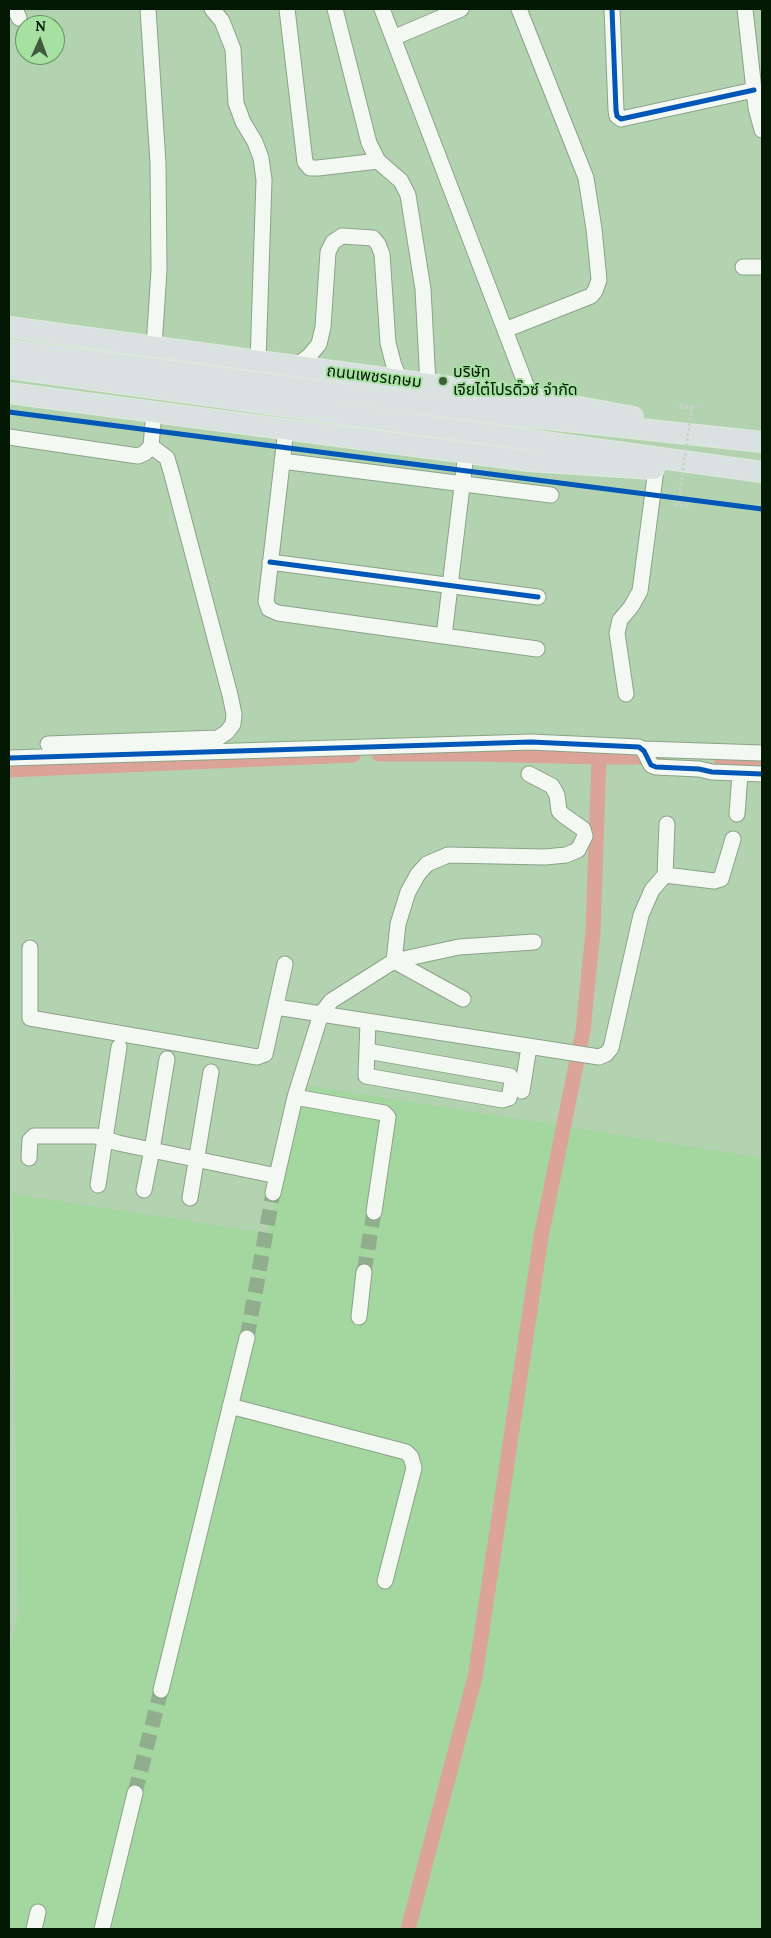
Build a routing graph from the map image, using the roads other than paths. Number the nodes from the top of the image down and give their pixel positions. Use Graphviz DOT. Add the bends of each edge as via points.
graph roads {
  1 [pos="148,9"];
  2 [pos="212,9"];
  3 [pos="287,9"];
  4 [pos="335,9"];
  5 [pos="382,9"];
  6 [pos="461,9"];
  7 [pos="520,9"];
  8 [pos="612,9"];
  9 [pos="745,9"];
  10 [pos="393,38"];
  11 [pos="754,90"];
  12 [pos="762,130"];
  13 [pos="378,161"];
  14 [pos="762,266"];
  15 [pos="743,267"];
  16 [pos="9,327"];
  17 [pos="505,330"];
  18 [pos="154,347"];
  19 [pos="9,350"];
  20 [pos="258,362"];
  21 [pos="295,367"];
  22 [pos="9,368"];
  23 [pos="401,382"];
  24 [pos="428,384"];
  25 [pos="9,393"];
  26 [pos="531,398"];
  27 [pos="154,412"];
  28 [pos="286,429"];
  29 [pos="9,437"];
  30 [pos="737,439"];
  31 [pos="762,442"];
  32 [pos="151,446"];
  33 [pos="466,453"];
  34 [pos="282,461"];
  35 [pos="733,468"];
  36 [pos="656,469"];
  37 [pos="762,472"];
  38 [pos="462,484"];
  39 [pos="550,495"];
  40 [pos="270,562"];
  41 [pos="450,586"];
  42 [pos="538,597"];
  43 [pos="444,636"];
  44 [pos="537,649"];
  45 [pos="626,694"];
  46 [pos="48,744"];
  47 [pos="762,753"];
  48 [pos="646,755"];
  49 [pos="9,758"];
  50 [pos="529,774"];
  51 [pos="740,774"];
  52 [pos="762,774"];
  53 [pos="737,814"];
  54 [pos="667,824"];
  55 [pos="733,839"];
  56 [pos="665,875"];
  57 [pos="534,942"];
  58 [pos="30,948"];
  59 [pos="394,961"];
  60 [pos="285,964"];
  61 [pos="463,999"];
  62 [pos="276,1007"];
  63 [pos="321,1014"];
  64 [pos="368,1022"];
  65 [pos="119,1047"];
  66 [pos="529,1047"];
  67 [pos="367,1051"];
  68 [pos="167,1059"];
  69 [pos="211,1072"];
  70 [pos="522,1091"];
  71 [pos="295,1097"];
  72 [pos="105,1138"];
  73 [pos="152,1150"];
  74 [pos="29,1158"];
  75 [pos="197,1160"];
  76 [pos="277,1176"];
  77 [pos="98,1185"];
  78 [pos="144,1190"];
  79 [pos="273,1193"];
  80 [pos="190,1198"];
  81 [pos="374,1212"];
  82 [pos="364,1272"];
  83 [pos="359,1318"];
  84 [pos="247,1338"];
  85 [pos="230,1406"];
  86 [pos="386,1581"];
  87 [pos="161,1690"];
  88 [pos="135,1793"];
  89 [pos="38,1912"];
  90 [pos="34,1929"];
  91 [pos="102,1929"];
  1 -- 18 [label="street" via="158,163 159,270"];
  2 -- 20 [label="street" via="222,21 233,49 236,103 261,158 264,180"];
  3 -- 13 [label="street" via="305,162 310,168 318,168"];
  4 -- 13 [label="street" via="369,143"];
  5 -- 10 [label="street"];
  6 -- 10 [label="street"];
  7 -- 17 [label="street" via="586,178 599,280 591,296"];
  8 -- 11 [label="street" via="616,110 621,119"];
  9 -- 11 [label="street"];
  10 -- 17 [label="street"];
  11 -- 12 [label="street"];
  13 -- 24 [label="street" via="401,181 408,195 422,289"];
  14 -- 15 [label="street"];
  16 -- 18 [label="main road, ถนนเพชรเกษม"];
  17 -- 26 [label="street"];
  18 -- 20 [label="main road, ถนนเพชรเกษม"];
  19 -- 30 [label="main road, ถนนเพชรเกษม" via="500,414"];
  20 -- 21 [label="main road, ถนนเพชรเกษม"];
  21 -- 23 [label="main road, ถนนเพชรเกษม"];
  21 -- 23 [label="street" via="319,344 328,252 333,242 342,236 373,238 382,254 388,343"];
  22 -- 35 [label="main road"];
  23 -- 24 [label="main road, ถนนเพชรเกษม"];
  24 -- 26 [label="main road, ถนนเพชรเกษม"];
  25 -- 27 [label="main road"];
  26 -- 30 [label="main road, ถนนเพชรเกษม"];
  27 -- 28 [label="main road"];
  27 -- 32 [label="street"];
  28 -- 33 [label="main road"];
  28 -- 34 [label="street"];
  29 -- 32 [label="street" via="138,456"];
  30 -- 31 [label="main road, ถนนเพชรเกษม"];
  32 -- 46 [label="street" via="167,458 230,695 233,724 218,738"];
  33 -- 36 [label="main road" via="576,465"];
  33 -- 38 [label="street"];
  34 -- 38 [label="street"];
  34 -- 40 [label="street"];
  35 -- 36 [label="main road"];
  35 -- 37 [label="main road"];
  36 -- 45 [label="street" via="640,591 620,620 617,633"];
  38 -- 39 [label="street"];
  38 -- 41 [label="street"];
  40 -- 41 [label="street"];
  40 -- 43 [label="street" via="266,601 269,609 278,613"];
  41 -- 42 [label="street"];
  41 -- 43 [label="street"];
  43 -- 44 [label="street"];
  47 -- 48 [label="street"];
  48 -- 49 [label="street" via="638,747 531,742"];
  48 -- 51 [label="street" via="656,767"];
  50 -- 59 [label="street" via="552,786 557,794 559,811 583,829 585,836 578,850 545,857 448,855 427,864 408,892 398,924"];
  51 -- 52 [label="street"];
  51 -- 53 [label="street"];
  54 -- 56 [label="street"];
  55 -- 56 [label="street" via="720,879"];
  56 -- 66 [label="street" via="652,890 641,916 606,1054 599,1057"];
  57 -- 59 [label="street" via="459,947"];
  58 -- 62 [label="street" via="29,1012 30,1018 37,1020 257,1057 266,1054"];
  59 -- 61 [label="street"];
  59 -- 63 [label="street" via="331,1002"];
  60 -- 62 [label="street"];
  62 -- 63 [label="street"];
  63 -- 64 [label="street"];
  63 -- 71 [label="street"];
  64 -- 66 [label="street"];
  64 -- 67 [label="street"];
  65 -- 72 [label="street"];
  66 -- 70 [label="street"];
  67 -- 67 [label="street" via="510,1076 509,1098 503,1100 366,1076"];
  68 -- 73 [label="street"];
  69 -- 75 [label="street"];
  71 -- 76 [label="street"];
  71 -- 81 [label="street" via="384,1113 388,1117"];
  72 -- 73 [label="street"];
  72 -- 74 [label="street" via="34,1136 30,1140"];
  72 -- 77 [label="street"];
  73 -- 75 [label="street"];
  73 -- 78 [label="street"];
  75 -- 76 [label="street"];
  75 -- 80 [label="street"];
  76 -- 79 [label="street"];
  82 -- 83 [label="street"];
  84 -- 85 [label="street"];
  85 -- 86 [label="street" via="406,1452 411,1457 414,1468"];
  85 -- 87 [label="street"];
  88 -- 91 [label="street"];
  89 -- 90 [label="street"];
}
